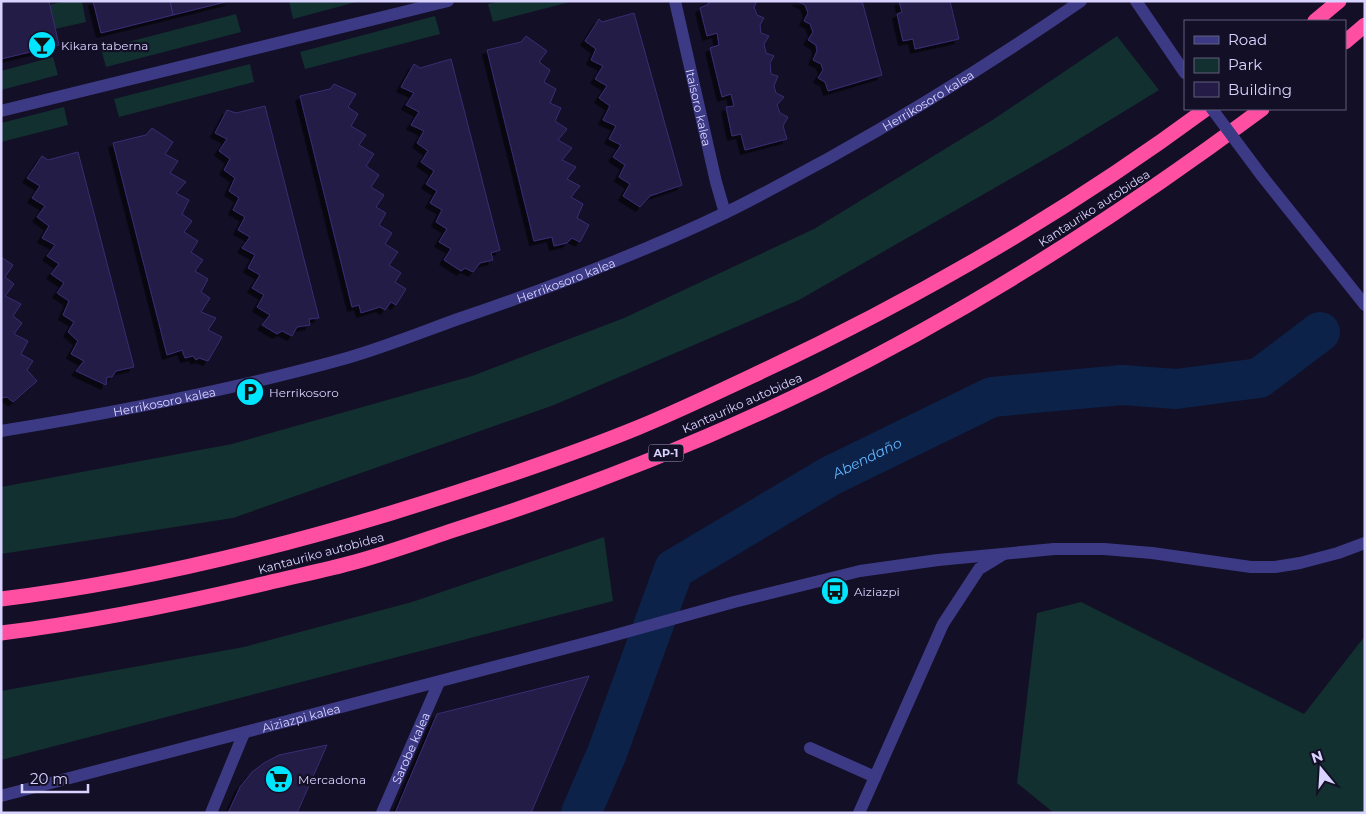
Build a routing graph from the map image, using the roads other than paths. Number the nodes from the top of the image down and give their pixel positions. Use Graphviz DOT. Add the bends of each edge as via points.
graph roads {
  1 [pos="448,1"];
  2 [pos="675,1"];
  3 [pos="1081,1"];
  4 [pos="1136,1"];
  5 [pos="1339,1"];
  6 [pos="1316,20"];
  7 [pos="1365,25"];
  8 [pos="1346,41"];
  9 [pos="1183,70"];
  10 [pos="1205,110"];
  11 [pos="1213,110"];
  12 [pos="1261,110"];
  13 [pos="1,111"];
  14 [pos="725,213"];
  15 [pos="1365,305"];
  16 [pos="1,431"];
  17 [pos="1365,543"];
  18 [pos="1006,553"];
  19 [pos="1,599"];
  20 [pos="1,633"];
  21 [pos="439,682"];
  22 [pos="244,732"];
  23 [pos="810,748"];
  24 [pos="875,776"];
  25 [pos="1,796"];
  26 [pos="211,813"];
  27 [pos="382,813"];
  28 [pos="859,813"];
  1 -- 13 [label="street"];
  2 -- 14 [label="street, Itaisoro kalea"];
  3 -- 14 [label="street, Herrikosoro kalea" via="909,113"];
  4 -- 9 [label="street"];
  5 -- 6 [label="highway"];
  7 -- 8 [label="highway"];
  10 -- 19 [label="highway, Kantauriko autobidea" via="1067,204 893,307 638,428 474,487 322,533 194,565"];
  11 -- 15 [label="street, bridge"];
  12 -- 20 [label="highway, Kantauriko autobidea / AP-1" via="1148,191 1003,284 821,384 651,460 550,499 354,562 118,616"];
  14 -- 16 [label="street, Herrikosoro kalea" via="528,295 349,357 160,403"];
  17 -- 18 [label="street, Aiziazpi kalea" via="1338,553 1275,567 1250,567 1104,549"];
  18 -- 21 [label="street, Aiziazpi kalea" via="860,571"];
  18 -- 24 [label="street" via="979,569 942,624"];
  21 -- 22 [label="street, Aiziazpi kalea"];
  21 -- 27 [label="street, Sarobe kalea"];
  22 -- 25 [label="street, Aiziazpi kalea"];
  22 -- 26 [label="street"];
  23 -- 24 [label="street"];
  24 -- 28 [label="street"];
}
